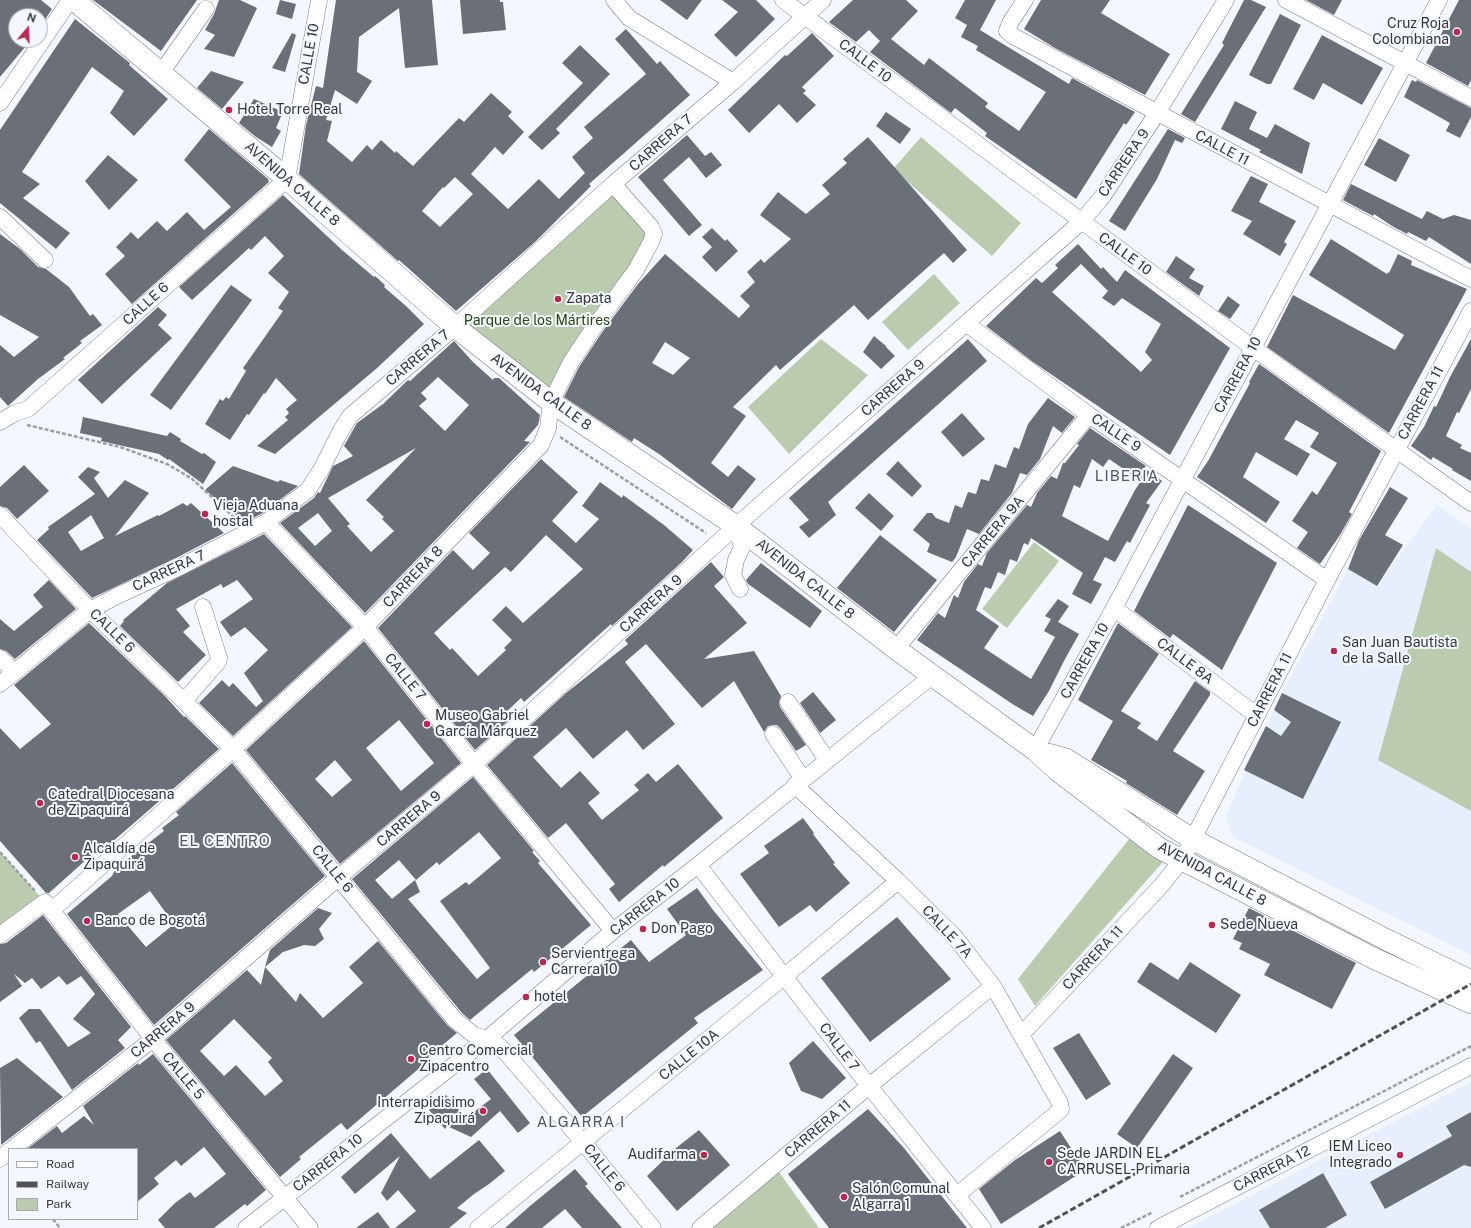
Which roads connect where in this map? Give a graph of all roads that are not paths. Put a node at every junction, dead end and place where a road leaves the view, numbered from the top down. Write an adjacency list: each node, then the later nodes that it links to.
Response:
1 (70, 0): 17 (street)
2 (74, 0): 14 (main road, AVENIDA CALLE 8)
3 (319, 0): 19 (street, CALLE 10)
4 (614, 0): 15 (street)
5 (783, 0): 12 (street, CALLE 10)
6 (823, 0): 12 (street, CARRERA 7)
7 (1026, 0): 18 (street, CALLE 11)
8 (1226, 0): 18 (street, CARRERA 9)
9 (1286, 0): 13 (street)
10 (1439, 0): 13 (street, CARRERA 10)
11 (206, 9): 14 (street)
12 (805, 16): 15 (street, CARRERA 7); 23 (street, CALLE 10)
13 (1405, 63): 16 (street); 21 (street, CARRERA 10)
14 (160, 73): 19 (main road, AVENIDA CALLE 8)
15 (732, 82): 20 (street, CARRERA 7)
16 (1471, 98)
17 (0, 104)
18 (1157, 113): 21 (street, CALLE 11); 23 (street, CARRERA 9)
19 (287, 179): 28 (main road, AVENIDA CALLE 8); 32 (street, CALLE 6)
20 (614, 184): 28 (street, CARRERA 7); 30 (street, CARRERA 8)
21 (1329, 205): 25 (street, CALLE 11); 29 (street, CARRERA 10)
22 (0, 217): 24 (street)
23 (1081, 222): 27 (street, CARRERA 9); 29 (street, CALLE 10)
24 (45, 260)
25 (1471, 279)
26 (1471, 311): 33 (street, CARRERA 11)
27 (967, 324): 31 (street, CALLE 9); 38 (street, CARRERA 9)
28 (455, 327): 30 (main road, AVENIDA CALLE 8); 37 (street, CARRERA 7)
29 (1253, 348): 33 (street, CALLE 10); 34 (street, CARRERA 10)
30 (551, 402): 38 (main road, AVENIDA CALLE 8); 44 (street, CARRERA 8)
31 (1089, 415): 34 (street, CALLE 9); 45 (street, CARRERA 9A)
32 (2, 421)
33 (1395, 450): 35 (street, CALLE 10); 39 (street, CARRERA 11)
34 (1182, 479): 39 (street, CALLE 9); 42 (street, CARRERA 10)
35 (1471, 503)
36 (0, 515): 43 (street, CALLE 6)
37 (266, 522): 43 (street, CARRERA 7); 44 (street, CALLE 7)
38 (730, 532): 40 (street); 45 (main road, AVENIDA CALLE 8); 57 (street, CARRERA 9)
39 (1327, 580): 52 (street, CARRERA 11)
40 (740, 589)
41 (203, 607): 50 (street)
42 (1114, 608): 52 (street, CALLE 8A); 55 (street, CARRERA 10)
43 (90, 610): 47 (street, CARRERA 7); 50 (street, CALLE 6)
44 (365, 627): 54 (street, CARRERA 8); 57 (street, CALLE 7)
45 (896, 649): 48 (main road, AVENIDA CALLE 8)
46 (0, 658): 47 (street)
47 (14, 672): 49 (street, CARRERA 7)
48 (932, 676): 55 (main road, AVENIDA CALLE 8); 56 (street, CARRERA 10)
49 (0, 684)
50 (184, 701): 54 (street, CALLE 6)
51 (788, 702): 56 (street)
52 (1256, 715): 59 (street, CARRERA 11)
53 (773, 734): 58 (street, CALLE 7A)
54 (233, 749): 62 (street, CALLE 6); 64 (street, CARRERA 8)
55 (1034, 750): 59 (main road, AVENIDA CALLE 8); 60 (main road, AVENIDA CALLE 8)
56 (827, 760): 58 (street, CARRERA 10)
57 (474, 764): 62 (street, CARRERA 9); 65 (street, CALLE 7)
58 (799, 782): 61 (street, CARRERA 10); 63 (street, CALLE 7A)
59 (1194, 840): 60 (street, CARRERA 11); 68 (main road, AVENIDA CALLE 8)
60 (1182, 860): 70 (main road, AVENIDA CALLE 8); 71 (street, CARRERA 11)
61 (698, 865): 65 (street, CARRERA 10); 67 (street, CALLE 7)
62 (339, 877): 72 (street, CARRERA 9); 73 (street, CALLE 6)
63 (898, 881): 67 (street, CALLE 10A); 69 (street, CALLE 7A)
64 (48, 906): 66 (street, CARRERA 8); 72 (street, CALLE 5)
65 (613, 932): 73 (street, CARRERA 10)
66 (0, 935)
67 (785, 976): 75 (street, CALLE 7); 76 (street, CALLE 10A)
68 (1471, 981)
69 (993, 986): 71 (street, CALLE 7A); 75 (street, CARRERA 11)
70 (1471, 1003)
71 (1021, 1035): 78 (street, CALLE 7A)
72 (153, 1039): 77 (street, CARRERA 9); 79 (street, CALLE 5)
73 (487, 1040): 76 (street, CALLE 6); 79 (street, CARRERA 10)
74 (1471, 1066): 86 (street, CARRERA 12)
75 (869, 1086): 78 (street, CALLE 7); 84 (street, CARRERA 11)
76 (583, 1142): 82 (street, CALLE 10A); 83 (street, CALLE 6)
77 (11, 1148)
78 (957, 1195): 85 (street, CALLE 7)
79 (284, 1198): 80 (street, CARRERA 10); 81 (street, CALLE 5)
80 (246, 1228)
81 (310, 1228)
82 (478, 1228)
83 (654, 1228)
84 (700, 1228)
85 (983, 1228)
86 (1158, 1228)

